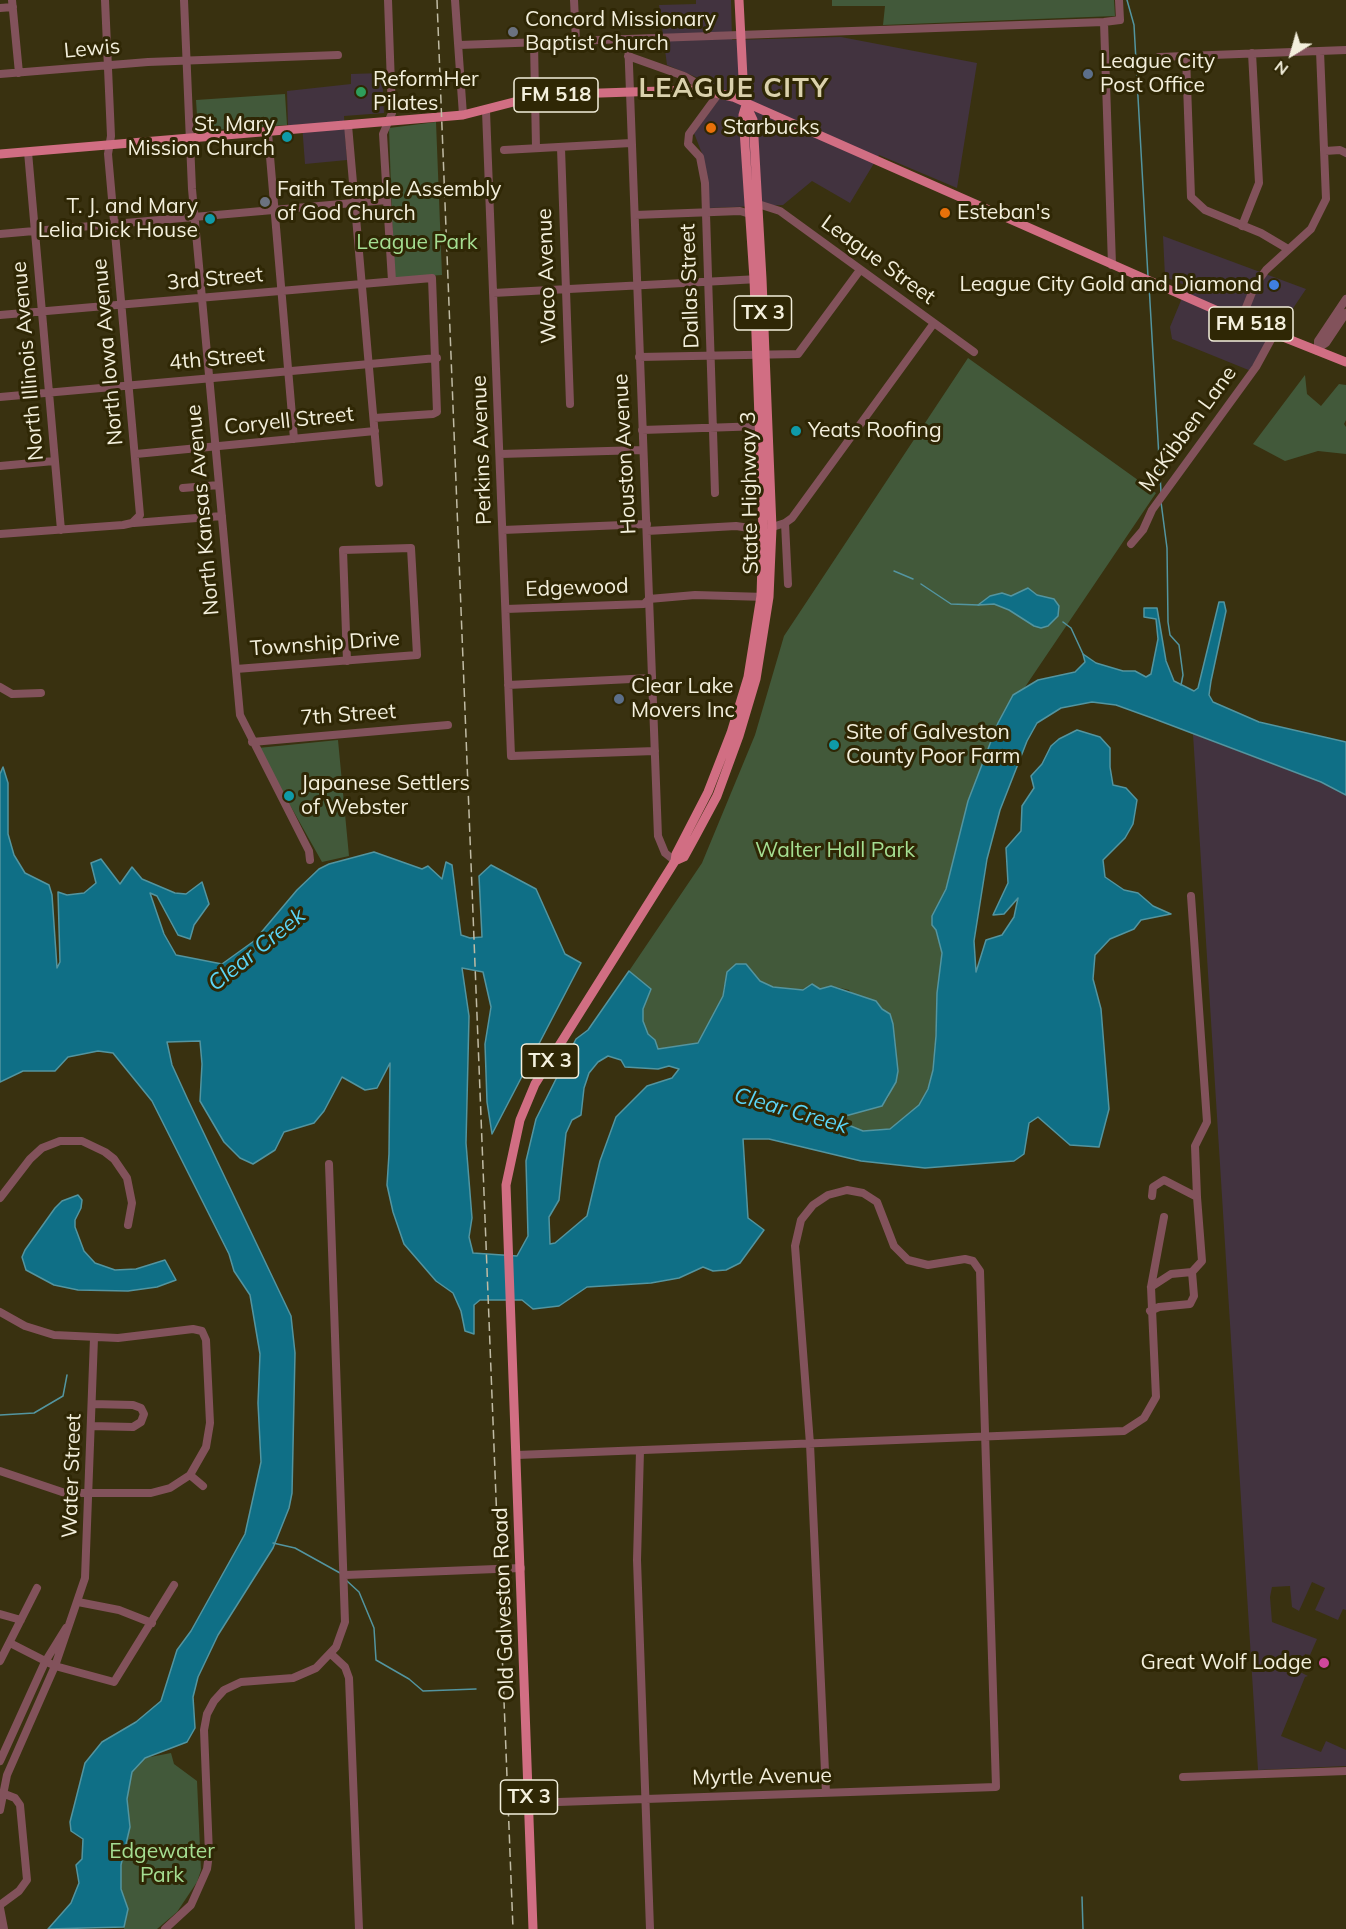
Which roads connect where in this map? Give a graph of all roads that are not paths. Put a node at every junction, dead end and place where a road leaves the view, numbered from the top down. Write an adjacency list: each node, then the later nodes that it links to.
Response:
1 (105, 0): 24 (street, North Iowa Avenue)
2 (184, 0): 23 (street, North Kansas Avenue)
3 (388, 0): 33 (street)
4 (455, 0): 15 (street)
5 (574, 0): 13 (street)
6 (739, 0): 11 (main road, State Highway 3 / TX 3)
7 (1119, 0): 10 (street)
8 (13, 4): 9 (street); 25 (street)
9 (0, 8)
10 (1104, 22): 11 (street); 58 (street)
11 (740, 34): 12 (street); 30 (main road, State Highway 3 / TX 3)
12 (628, 39): 13 (street); 20 (street, Houston Avenue)
13 (576, 41): 14 (street)
14 (534, 42): 15 (street); 29 (street)
15 (459, 45): 32 (street)
16 (1346, 50): 17 (street)
17 (1320, 51): 18 (street); 42 (street)
18 (1252, 53): 21 (street); 54 (street)
19 (338, 55): 23 (street, Lewis)
20 (628, 56): 27 (street, Houston Avenue); 28 (street)
21 (1186, 56): 22 (street); 54 (street)
22 (1159, 57)
23 (187, 61): 24 (street, Lewis); 36 (street, North Kansas Avenue)
24 (108, 65): 25 (street, Lewis); 38 (street, North Iowa Avenue)
25 (19, 73): 26 (street, Lewis)
26 (0, 74)
27 (629, 93): 28 (main road, FM 518); 29 (main road, FM 518); 37 (street, Houston Avenue)
28 (716, 93): 30 (main road, FM 518); 50 (street, Dallas Street)
29 (534, 96): 31 (main road, FM 518); 39 (street)
30 (746, 105): 48 (main road, State Highway 3 / TX 3); 58 (main road, FM 518)
31 (486, 111): 32 (main road, FM 518); 67 (street, Perkins Avenue)
32 (463, 115): 33 (main road, FM 518)
33 (389, 121): 34 (main road, FM 518); 46 (street)
34 (348, 126): 35 (main road, FM 518); 47 (street)
35 (268, 133): 36 (main road, FM 518); 49 (street)
36 (190, 139): 38 (main road, FM 518); 52 (street, North Kansas Avenue)
37 (631, 143): 40 (street); 51 (street, Houston Avenue)
38 (110, 145): 43 (main road, FM 518); 53 (street, North Iowa Avenue)
39 (536, 148): 40 (street); 41 (street)
40 (561, 148): 65 (street, Waco Avenue)
41 (504, 150)
42 (1325, 151): 44 (street); 57 (street)
43 (28, 152): 45 (main road, FM 518); 55 (street, North Illinois Avenue)
44 (1346, 153)
45 (0, 154)
46 (387, 200): 47 (street); 61 (street)
47 (354, 203): 49 (street); 62 (street)
48 (754, 209): 50 (street); 59 (street, League Street); 60 (main road, State Highway 3 / TX 3)
49 (274, 210): 52 (street); 66 (street)
50 (705, 212): 51 (street); 63 (street, Dallas Street)
51 (635, 214): 64 (street, Houston Avenue)
52 (195, 217): 53 (street); 68 (street, North Kansas Avenue)
53 (114, 224): 55 (street); 70 (street, North Iowa Avenue)
54 (1242, 226): 57 (street)
55 (34, 231): 56 (street); 71 (street, North Illinois Avenue)
56 (0, 234)
57 (1288, 249): 74 (street)
58 (1112, 265): 74 (main road, FM 518)
59 (860, 270): 75 (street, League Street); 79 (street)
60 (758, 279): 63 (street); 79 (main road, State Highway 3 / TX 3)
61 (392, 281): 62 (street, 3rd Street); 82 (street, 3rd Street)
62 (361, 283): 66 (street, 3rd Street); 84 (street)
63 (708, 283): 64 (street); 80 (street, Dallas Street)
64 (636, 286): 65 (street); 81 (street, Houston Avenue)
65 (564, 290): 67 (street); 90 (street, Waco Avenue)
66 (281, 291): 68 (street, 3rd Street); 85 (street)
67 (494, 293): 100 (street, Perkins Avenue)
68 (202, 298): 70 (street, 3rd Street); 86 (street, North Kansas Avenue)
69 (1346, 299): 77 (street)
70 (121, 305): 71 (street, 3rd Street); 87 (street, North Iowa Avenue)
71 (41, 312): 73 (street, 3rd Street); 88 (street, North Illinois Avenue)
72 (1346, 313): 77 (street)
73 (0, 315)
74 (1241, 320): 76 (main road, FM 518)
75 (934, 323): 78 (street, League Street); 109 (street)
76 (1274, 334): 77 (main road, FM 518); 115 (street, McKibben Lane)
77 (1319, 349): 83 (main road, FM 518)
78 (974, 352)
79 (761, 353): 80 (street); 92 (main road, State Highway 3 / TX 3)
80 (710, 355): 81 (street); 93 (street, Dallas Street)
81 (639, 357): 94 (street, Houston Avenue)
82 (437, 358): 84 (street, 4th Street); 91 (street, Coryell Street)
83 (1346, 362)
84 (369, 363): 85 (street, 4th Street); 91 (street)
85 (288, 370): 86 (street, 4th Street); 96 (street)
86 (208, 378): 87 (street, 4th Street); 97 (street, North Kansas Avenue)
87 (129, 385): 88 (street, 4th Street); 99 (street, North Iowa Avenue)
88 (48, 393): 89 (street, 4th Street); 101 (street, North Illinois Avenue)
89 (0, 397)
90 (570, 404)
91 (374, 418): 95 (street)
92 (764, 426): 93 (street); 111 (main road, State Highway 3 / TX 3)
93 (713, 427): 94 (street); 106 (street, Dallas Street)
94 (642, 430): 98 (street, Houston Avenue)
95 (375, 431): 96 (street, Coryell Street); 103 (street)
96 (294, 439): 97 (street, Coryell Street)
97 (215, 447): 99 (street, Coryell Street); 104 (street, North Kansas Avenue)
98 (643, 450): 100 (street); 110 (street, Houston Avenue)
99 (136, 454): 108 (street, North Iowa Avenue)
100 (500, 454): 113 (street, Perkins Avenue)
101 (54, 461): 102 (street); 112 (street, North Illinois Avenue)
102 (0, 466)
103 (379, 483)
104 (219, 484): 105 (street); 107 (street, North Kansas Avenue)
105 (183, 488)
106 (715, 493)
107 (222, 516): 108 (street); 121 (street, North Kansas Avenue)
108 (135, 520): 112 (street)
109 (785, 523): 111 (street); 116 (street)
110 (647, 527): 111 (street); 113 (street); 118 (street, Houston Avenue)
111 (768, 529): 117 (main road, State Highway 3 / TX 3)
112 (61, 530): 114 (street)
113 (503, 530): 119 (street, Perkins Avenue)
114 (0, 534)
115 (1131, 544)
116 (788, 584)
117 (765, 597): 118 (street, Edgewood); 130 (main road, State Highway 3 / TX 3)
118 (649, 599): 119 (street, Edgewood); 122 (street, Houston Avenue)
119 (506, 609): 123 (street, Perkins Avenue)
120 (347, 661): 120 (street, Township Drive); 121 (street, Township Drive)
121 (236, 669): 127 (street, North Kansas Avenue)
122 (652, 678): 123 (street); 128 (street, Houston Avenue)
123 (508, 685): 128 (street, Perkins Avenue)
124 (0, 687): 125 (street)
125 (41, 693)
126 (448, 725): 127 (street, 7th Street)
127 (252, 742): 129 (street, North Kansas Avenue)
128 (655, 751): 130 (street, Houston Avenue)
129 (310, 860)
130 (675, 861): 139 (main road, State Highway 3 / TX 3)
131 (1191, 896): 134 (street)
132 (329, 1164): 155 (street)
133 (1152, 1196): 134 (street)
134 (1197, 1197): 138 (street)
135 (0, 1198): 137 (street)
136 (1164, 1217): 140 (street)
137 (128, 1225)
138 (1192, 1272): 140 (street); 141 (street)
139 (510, 1278): 149 (main road, Old Galveston Road / TX 3)
140 (1151, 1287): 141 (street)
141 (1150, 1311): 146 (street)
142 (0, 1312): 143 (street)
143 (94, 1338): 144 (street, Water Street); 151 (street)
144 (92, 1404): 145 (street, Water Street); 145 (street)
145 (92, 1426): 153 (street, Water Street)
146 (984, 1438): 147 (street); 147 (street); 172 (street, Myrtle Avenue)
147 (810, 1444): 148 (street); 172 (street)
148 (640, 1452): 149 (street); 173 (street)
149 (517, 1455): 154 (main road, Old Galveston Road / TX 3)
150 (0, 1471): 153 (street)
151 (190, 1475): 152 (street); 153 (street)
152 (203, 1486)
153 (90, 1495): 158 (street, Water Street)
154 (521, 1568): 155 (street); 174 (main road, Old Galveston Road / TX 3)
155 (345, 1575): 164 (street)
156 (174, 1585): 162 (street)
157 (37, 1588): 161 (street)
158 (78, 1602): 160 (street, Water Street); 162 (street)
159 (0, 1614): 161 (street)
160 (75, 1614): 166 (street, Water Street); 167 (street, Water Street)
161 (21, 1620): 163 (street)
162 (152, 1623): 167 (street)
163 (10, 1643): 165 (street); 166 (street)
164 (331, 1654): 178 (street); 179 (street)
165 (0, 1661)
166 (45, 1662): 167 (street); 168 (street, Water Street)
167 (56, 1666): 171 (street, Water Street)
168 (0, 1761)
169 (1346, 1771): 170 (street)
170 (1183, 1777)
171 (2, 1793): 175 (street, Water Street); 176 (street)
172 (826, 1793): 173 (street, Myrtle Avenue)
173 (645, 1798): 174 (street, Myrtle Avenue); 181 (street)
174 (529, 1803): 180 (main road, Old Galveston Road / TX 3)
175 (0, 1810)
176 (0, 1906): 177 (street)
177 (4, 1929)
178 (165, 1929)
179 (359, 1929)
180 (533, 1929)
181 (650, 1929)

